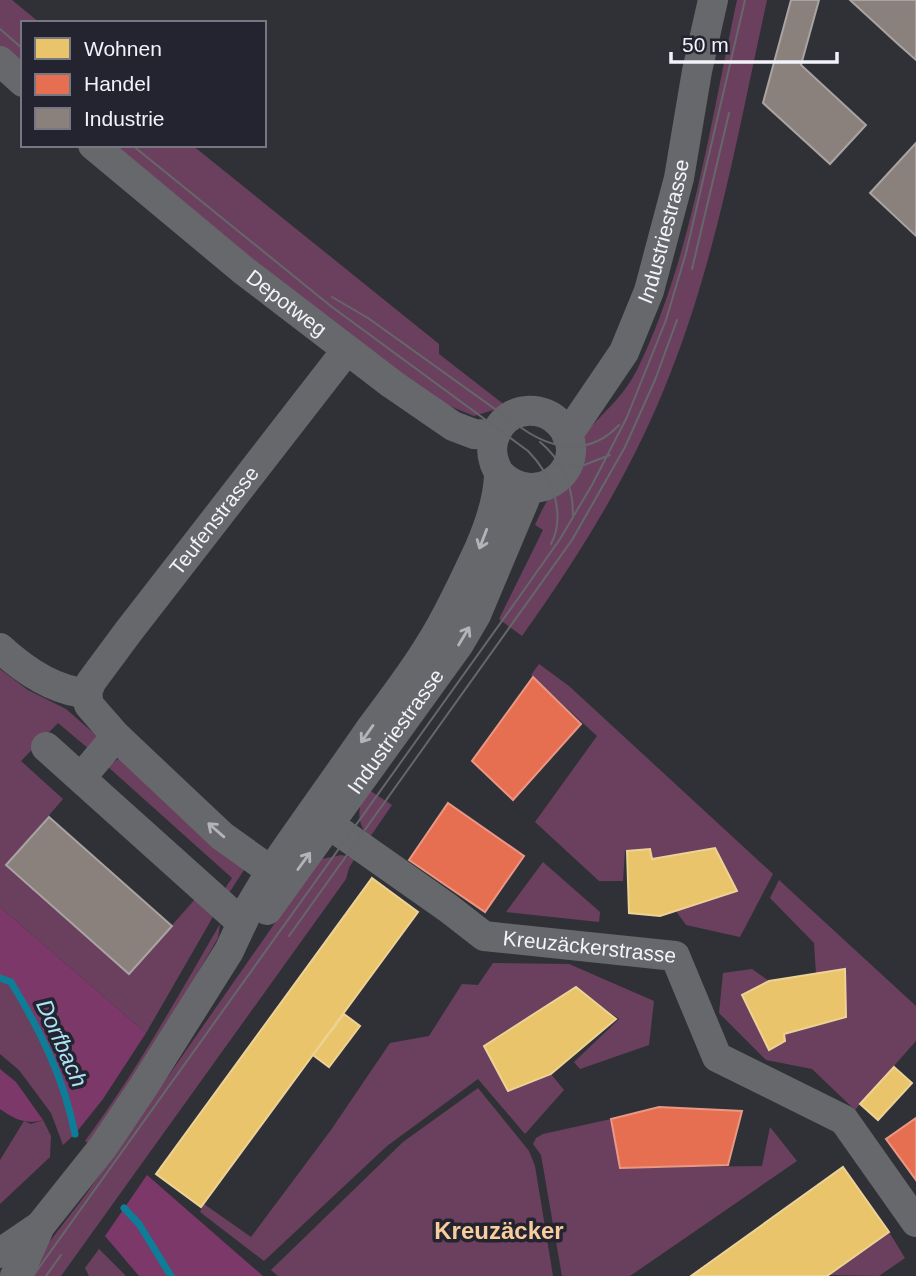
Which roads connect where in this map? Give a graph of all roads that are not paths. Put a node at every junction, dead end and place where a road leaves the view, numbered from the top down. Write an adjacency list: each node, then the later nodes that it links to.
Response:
1 (693, 0): 4 (street, Industriestrasse)
2 (713, 0): 4 (street, Industriestrasse)
3 (0, 61): 5 (street)
4 (697, 71): 8 (street, Industriestrasse)
5 (21, 80)
6 (95, 147): 7 (street, Depotweg)
7 (346, 351): 10 (street, Depotweg); 15 (street, Teufenstrasse)
8 (605, 382): 9 (street); 11 (street, Industriestrasse)
9 (545, 413): 10 (street); 11 (street)
10 (495, 435): 12 (street, Industriestrasse)
11 (567, 436): 13 (street)
12 (499, 473): 13 (street); 20 (street, Industriestrasse, one-way to 20)
13 (528, 489): 19 (street, Industriestrasse, one-way to 13)
14 (0, 648): 15 (street)
15 (87, 695): 16 (street)
16 (116, 736): 18 (street); 20 (street, one-way to 16)
17 (46, 747): 18 (street)
18 (80, 778): 21 (street)
19 (330, 825): 22 (street, Industriestrasse, one-way to 19); 23 (street, Kreuzäckerstrasse)
20 (271, 871): 21 (street, Industriestrasse)
21 (242, 923): 22 (street, Industriestrasse)
22 (229, 951): 24 (street, Industriestrasse)
23 (916, 1222)
24 (40, 1226): 25 (street, Industriestrasse); 26 (street, Industriestrasse)
25 (0, 1253)
26 (15, 1276)

